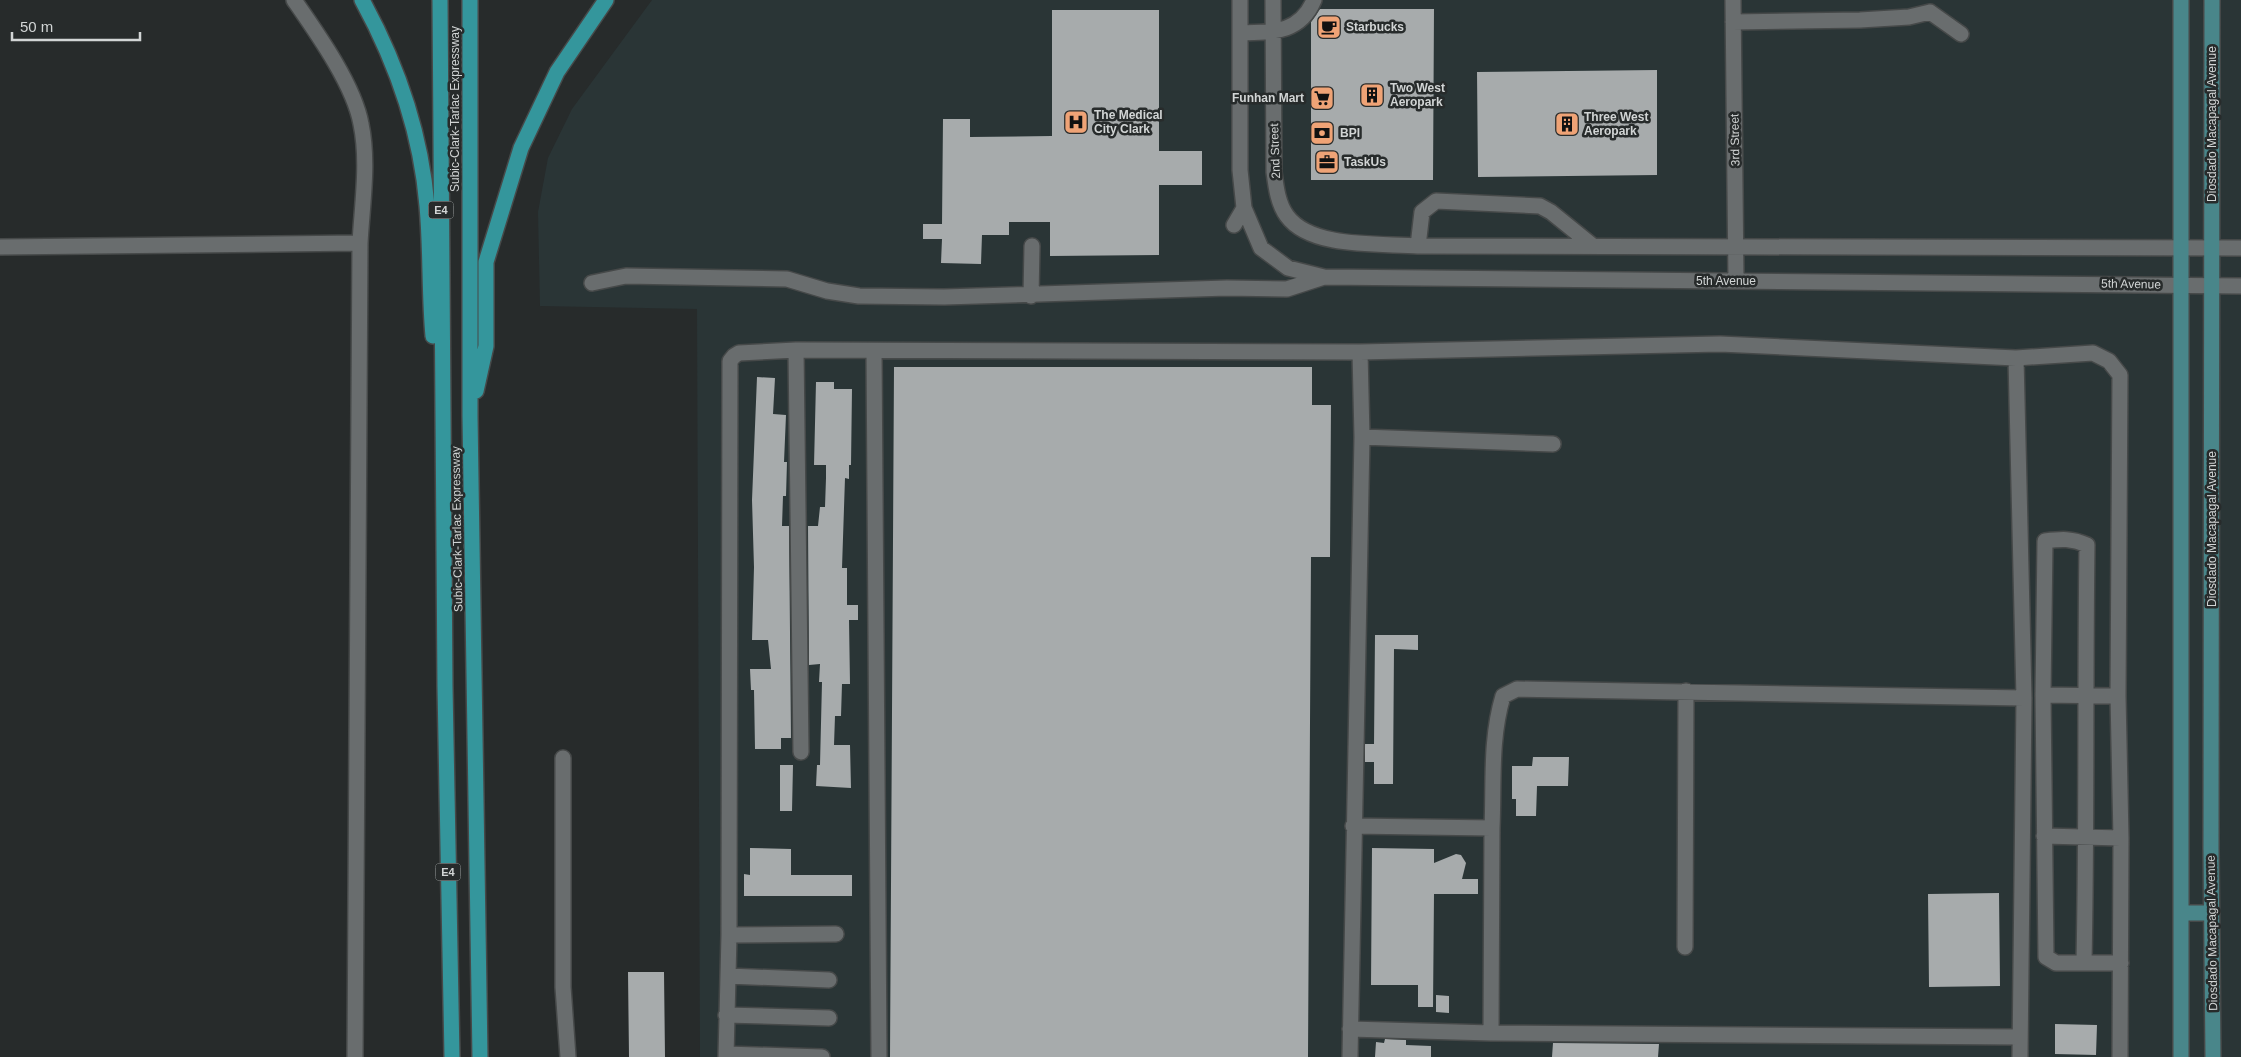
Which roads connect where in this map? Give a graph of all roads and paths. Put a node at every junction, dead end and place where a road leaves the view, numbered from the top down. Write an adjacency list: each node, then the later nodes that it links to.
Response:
1 (294, 0): 19 (street)
2 (362, 0): 40 (highway)
3 (440, 0): 40 (highway, Subic-Clark-Tarlac Expressway / E4)
4 (470, 0): 39 (highway, Subic-Clark-Tarlac Expressway / E4)
5 (606, 0): 39 (highway)
6 (1240, 0): 15 (street)
7 (1273, 0): 14 (street, 2nd Street)
8 (1314, 0): 14 (street)
9 (1733, 0): 13 (street, 3rd Street)
10 (2181, 0): 25 (main road)
11 (2212, 0): 26 (main road, Diosdado Macapagal Avenue)
12 (1932, 6): 13 (street); 16 (street)
13 (1733, 22): 24 (street, 3rd Street)
14 (1273, 32): 15 (street); 21 (street, 2nd Street)
15 (1240, 33): 17 (street)
16 (1961, 34)
17 (1244, 208): 18 (street); 28 (street, 5th Avenue)
18 (1234, 224)
19 (360, 243): 23 (street); 70 (street)
20 (1032, 246): 34 (street)
21 (1418, 246): 22 (street); 22 (street)
22 (1593, 246): 24 (street)
23 (0, 247)
24 (1736, 247): 25 (street); 29 (street, 3rd Street)
25 (2182, 248): 26 (street); 31 (main road)
26 (2212, 248): 27 (street); 32 (main road, Diosdado Macapagal Avenue)
27 (2241, 248)
28 (1324, 278): 29 (street, 5th Avenue); 34 (street)
29 (1736, 280): 31 (street, 5th Avenue)
30 (592, 283): 34 (street)
31 (2182, 284): 32 (street, 5th Avenue); 55 (main road)
32 (2213, 286): 33 (street, 5th Avenue); 56 (main road, Diosdado Macapagal Avenue)
33 (2241, 286)
34 (1031, 296)
35 (796, 350): 36 (street); 48 (street); 58 (street)
36 (874, 351): 37 (street); 75 (street)
37 (1360, 352): 38 (street); 41 (street)
38 (2016, 358): 46 (street); 47 (street)
39 (470, 416): 72 (highway, Subic-Clark-Tarlac Expressway / E4)
40 (442, 421): 71 (highway, Subic-Clark-Tarlac Expressway / E4)
41 (1362, 437): 42 (street); 50 (street)
42 (1553, 444)
43 (1686, 691): 47 (street); 51 (street); 59 (street)
44 (2043, 695): 45 (street); 45 (street); 52 (street)
45 (2085, 695): 46 (street); 53 (street)
46 (2118, 696): 54 (street)
47 (2024, 698): 68 (street)
48 (801, 752)
49 (563, 758): 73 (street)
50 (1354, 826): 51 (street); 66 (street)
51 (1492, 828): 67 (street)
52 (2044, 836): 53 (street); 60 (street)
53 (2087, 837): 54 (street); 60 (street)
54 (2121, 838): 61 (street)
55 (2181, 913): 56 (main road); 79 (main road)
56 (2212, 913): 80 (main road, Diosdado Macapagal Avenue)
57 (836, 934): 58 (street)
58 (729, 935): 62 (street)
59 (1685, 947)
60 (2084, 962): 61 (street)
61 (2120, 963): 78 (street)
62 (728, 976): 63 (street); 64 (street)
63 (829, 980)
64 (726, 1015): 65 (street); 69 (street)
65 (829, 1018)
66 (1350, 1029): 67 (street); 76 (street)
67 (1491, 1033): 68 (street)
68 (2020, 1037): 77 (street)
69 (726, 1055): 74 (street)
70 (356, 1057)
71 (452, 1057)
72 (480, 1057)
73 (568, 1057)
74 (822, 1057)
75 (879, 1057)
76 (1350, 1057)
77 (2020, 1057)
78 (2120, 1057)
79 (2181, 1057)
80 (2213, 1057)

